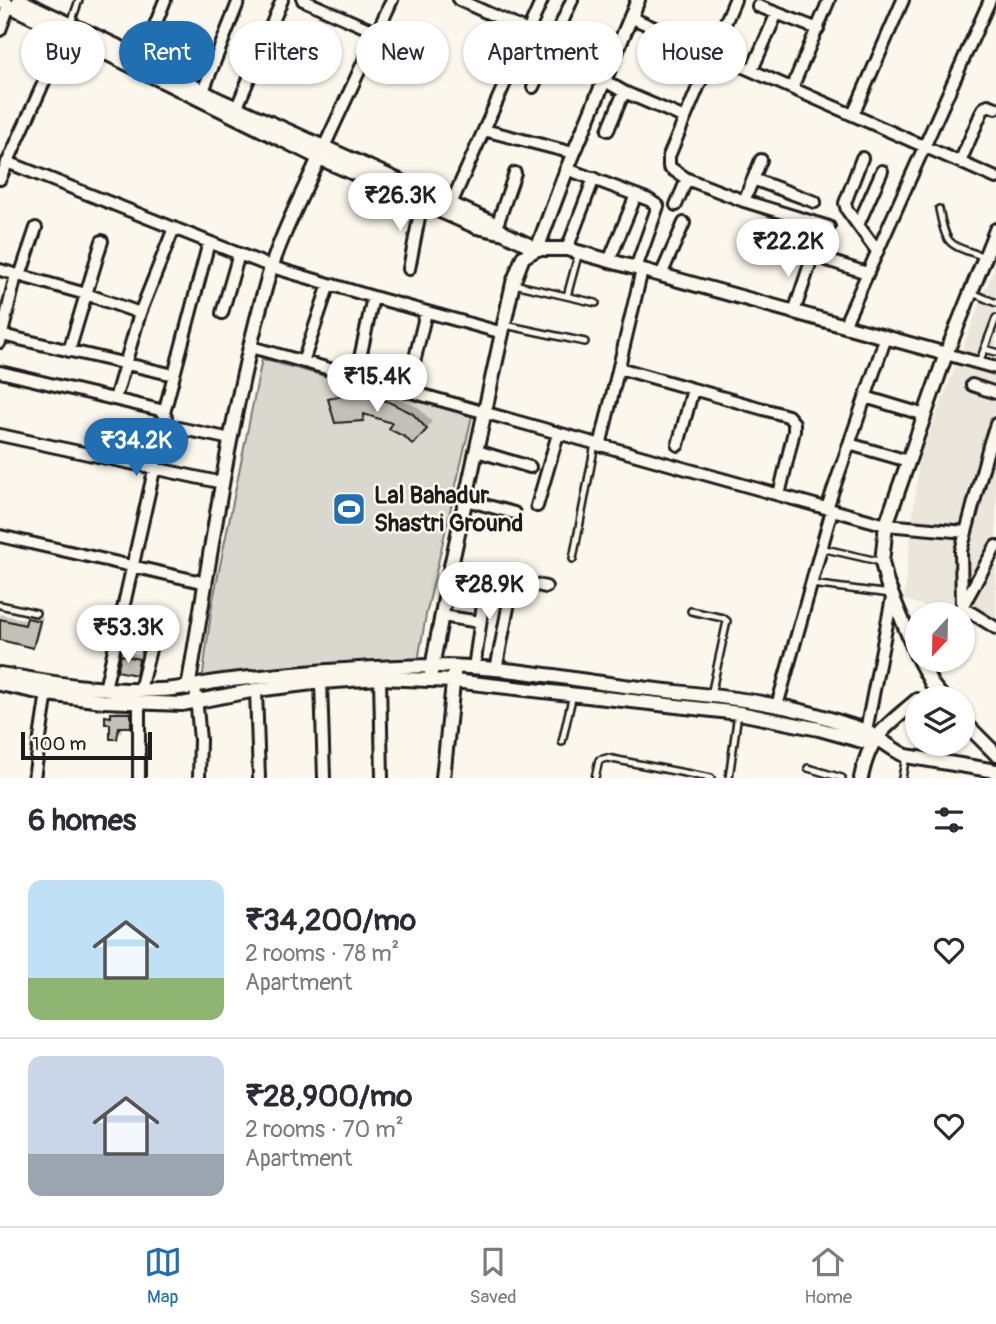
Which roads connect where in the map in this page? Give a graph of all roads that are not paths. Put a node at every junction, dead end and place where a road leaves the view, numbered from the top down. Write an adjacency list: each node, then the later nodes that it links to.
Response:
1 (79, 0): 20 (lane)
2 (165, 0): 21 (street)
3 (239, 0): 45 (street)
4 (282, 0): 47 (street)
5 (303, 0): 28 (street)
6 (392, 0): 22 (street)
7 (459, 0): 23 (street)
8 (542, 0): 24 (street)
9 (572, 0): 25 (street)
10 (638, 0): 18 (street)
11 (736, 0): 27 (street)
12 (829, 0): 29 (street)
13 (903, 0): 49 (street)
14 (990, 0): 53 (street)
15 (15, 2): 19 (street); 30 (street)
16 (758, 5): 17 (street)
17 (777, 13): 29 (street); 34 (street)
18 (632, 18): 26 (street); 31 (street)
19 (54, 21)
20 (72, 21)
21 (157, 21)
22 (383, 21)
23 (507, 21)
24 (532, 21)
25 (563, 21)
26 (639, 21)
27 (726, 21)
28 (356, 23)
29 (818, 29): 44 (street)
30 (0, 30)
31 (623, 38)
32 (105, 46): 54 (street)
33 (747, 68): 34 (street)
34 (752, 70): 44 (street)
35 (356, 79): 54 (street)
36 (44, 84): 58 (street)
37 (190, 84): 45 (street)
38 (504, 84): 51 (street)
39 (534, 84): 43 (street)
40 (605, 84): 55 (street)
41 (611, 84): 46 (street)
42 (699, 84): 50 (street)
43 (533, 87)
44 (792, 88): 49 (street)
45 (203, 91): 47 (street)
46 (624, 92): 50 (street); 52 (street)
47 (237, 107): 54 (street)
48 (996, 108): 59 (street)
49 (853, 116): 53 (street)
50 (685, 118): 66 (street)
51 (484, 130): 55 (street); 72 (street)
52 (608, 130)
53 (924, 147): 59 (street); 87 (street)
54 (321, 153): 70 (street); 72 (street); 92 (street)
55 (573, 153): 60 (street)
56 (862, 158): 77 (street)
57 (761, 160): 67 (street)
58 (8, 162): 63 (street); 80 (street)
59 (960, 162): 65 (street)
60 (567, 169): 64 (street); 85 (street)
61 (881, 171): 77 (street)
62 (515, 173): 81 (street)
63 (1, 176)
64 (594, 178): 68 (street); 86 (street)
65 (996, 178)
66 (687, 179): 69 (street); 73 (street)
67 (753, 179): 69 (street); 71 (street)
68 (636, 195): 91 (street); 94 (street)
69 (744, 201): 75 (street)
70 (422, 202): 81 (street); 93 (street)
71 (816, 202)
72 (451, 204): 81 (street)
73 (676, 205)
74 (939, 209): 90 (lane)
75 (789, 215): 78 (street); 89 (street)
76 (684, 223): 97 (street)
77 (858, 225): 87 (street)
78 (829, 227)
79 (36, 228): 98 (street)
80 (174, 228): 84 (street); 109 (street)
81 (498, 230): 85 (street)
82 (996, 230): 90 (street)
83 (102, 241): 102 (street)
84 (209, 242): 88 (street); 128 (street)
85 (537, 249): 86 (street); 100 (street)
86 (573, 251): 91 (street); 103 (lane)
87 (877, 251): 96 (street)
88 (239, 254): 92 (street); 110 (street)
89 (813, 255): 96 (street); 108 (street)
90 (985, 257): 101 (street)
91 (609, 261): 94 (street)
92 (272, 267): 99 (street); 117 (street)
93 (409, 269)
94 (639, 269): 97 (street); 125 (street)
95 (0, 270): 98 (street)
96 (867, 273): 112 (street)
97 (661, 275): 108 (street)
98 (18, 276): 102 (street); 115 (street)
99 (329, 284): 104 (street); 122 (street)
100 (513, 284): 103 (lane); 113 (street)
101 (969, 292): 106 (lane); 121 (street)
102 (86, 294): 109 (street); 119 (street)
103 (567, 296): 105 (lane)
104 (373, 298): 107 (street); 129 (street)
105 (596, 303)
106 (996, 303)
107 (426, 312): 113 (street); 132 (street)
108 (794, 312): 112 (street)
109 (140, 313): 124 (street)
110 (222, 313)
111 (996, 318): 118 (lane)
112 (844, 326): 114 (street)
113 (504, 329): 116 (lane); 137 (street)
114 (886, 337): 121 (street); 134 (street)
115 (1, 339): 119 (street)
116 (585, 342)
117 (251, 348): 122 (street); 143 (street)
118 (984, 349): 120 (lane); 123 (lane)
119 (69, 351): 124 (street)
120 (996, 352)
121 (946, 354): 123 (street); 138 (street)
122 (303, 362): 129 (street)
123 (979, 363): 126 (street)
124 (126, 364): 128 (street); 135 (street)
125 (619, 368): 131 (street); 146 (street)
126 (996, 368)
127 (0, 372): 135 (street)
128 (174, 375): 136 (street)
129 (356, 377): 132 (street)
130 (972, 385): 133 (street)
131 (693, 389): 147 (street); 153 (street)
132 (407, 392): 137 (street)
133 (996, 393)
134 (865, 397): 138 (street); 144 (street)
135 (115, 399): 136 (street)
136 (164, 413): 140 (street)
137 (485, 414): 141 (street); 148 (street)
138 (925, 415): 149 (street)
139 (996, 424): 145 (street)
140 (164, 425): 143 (street); 151 (street)
141 (558, 434): 146 (street); 155 (street)
142 (0, 435): 151 (street)
143 (231, 439): 152 (street)
144 (849, 444): 149 (street); 156 (street)
145 (993, 444): 159 (street)
146 (597, 445): 153 (street); 163 (lane)
147 (678, 445)
148 (477, 451): 150 (street); 154 (street)
149 (908, 461): 158 (street)
150 (530, 467)
151 (154, 468): 152 (street); 165 (street)
152 (223, 483): 168 (street)
153 (779, 495): 156 (street)
154 (466, 500): 157 (street); 166 (street)
155 (537, 506)
156 (829, 509): 158 (street); 162 (street)
157 (514, 513)
158 (886, 525): 159 (street); 164 (street)
159 (966, 532): 173 (street)
160 (0, 536): 165 (street)
161 (996, 547): 174 (street)
162 (821, 548): 164 (lane); 169 (street)
163 (573, 559)
164 (882, 562): 172 (street)
165 (132, 566): 168 (street); 198 (street)
166 (451, 566): 167 (street); 178 (street)
167 (513, 581): 170 (street); 187 (street)
168 (206, 583): 196 (street)
169 (811, 584): 172 (lane); 204 (street)
170 (546, 587)
171 (485, 590): 180 (street)
172 (891, 596): 182 (street); 208 (street)
173 (959, 602)
174 (964, 602)
175 (0, 605): 177 (lane)
176 (691, 611): 201 (lane)
177 (36, 613)
178 (442, 616): 180 (street); 184 (street)
179 (975, 618): 183 (street)
180 (480, 622): 186 (street)
181 (156, 625): 202 (street)
182 (905, 628)
183 (996, 628)
184 (432, 666): 185 (street); 191 (street); 196 (street)
185 (455, 667): 186 (street); 192 (street)
186 (474, 668): 187 (street)
187 (496, 670): 201 (street)
188 (926, 672): 195 (street)
189 (0, 674): 197 (street)
190 (380, 678): 191 (street); 193 (street); 222 (street)
191 (430, 680): 192 (street)
192 (453, 681): 200 (street); 223 (street)
193 (321, 682): 199 (street); 221 (street)
194 (0, 684): 197 (street)
195 (933, 686)
196 (191, 687): 202 (street); 203 (street)
197 (47, 688): 198 (street); 202 (street); 217 (street)
198 (104, 689): 202 (street)
199 (256, 690): 203 (street); 220 (street)
200 (573, 694): 205 (street); 209 (lane)
201 (711, 695): 205 (street)
202 (140, 697): 203 (street); 218 (street)
203 (196, 702): 219 (street)
204 (777, 706): 205 (street); 208 (street)
205 (739, 707): 208 (street); 226 (lane)
206 (905, 710): 208 (street)
207 (975, 733): 210 (street)
208 (872, 738): 211 (street); 228 (street)
209 (562, 743)
210 (996, 754)
211 (905, 755)
212 (906, 756): 229 (lane)
213 (912, 756): 215 (street)
214 (808, 768): 227 (lane)
215 (996, 771)
216 (700, 777): 224 (lane); 225 (lane)
217 (34, 778)
218 (139, 778)
219 (199, 778)
220 (259, 778)
221 (324, 778)
222 (382, 778)
223 (443, 778)
224 (595, 778)
225 (710, 778)
226 (729, 778)
227 (842, 778)
228 (861, 778)
229 (902, 778)

